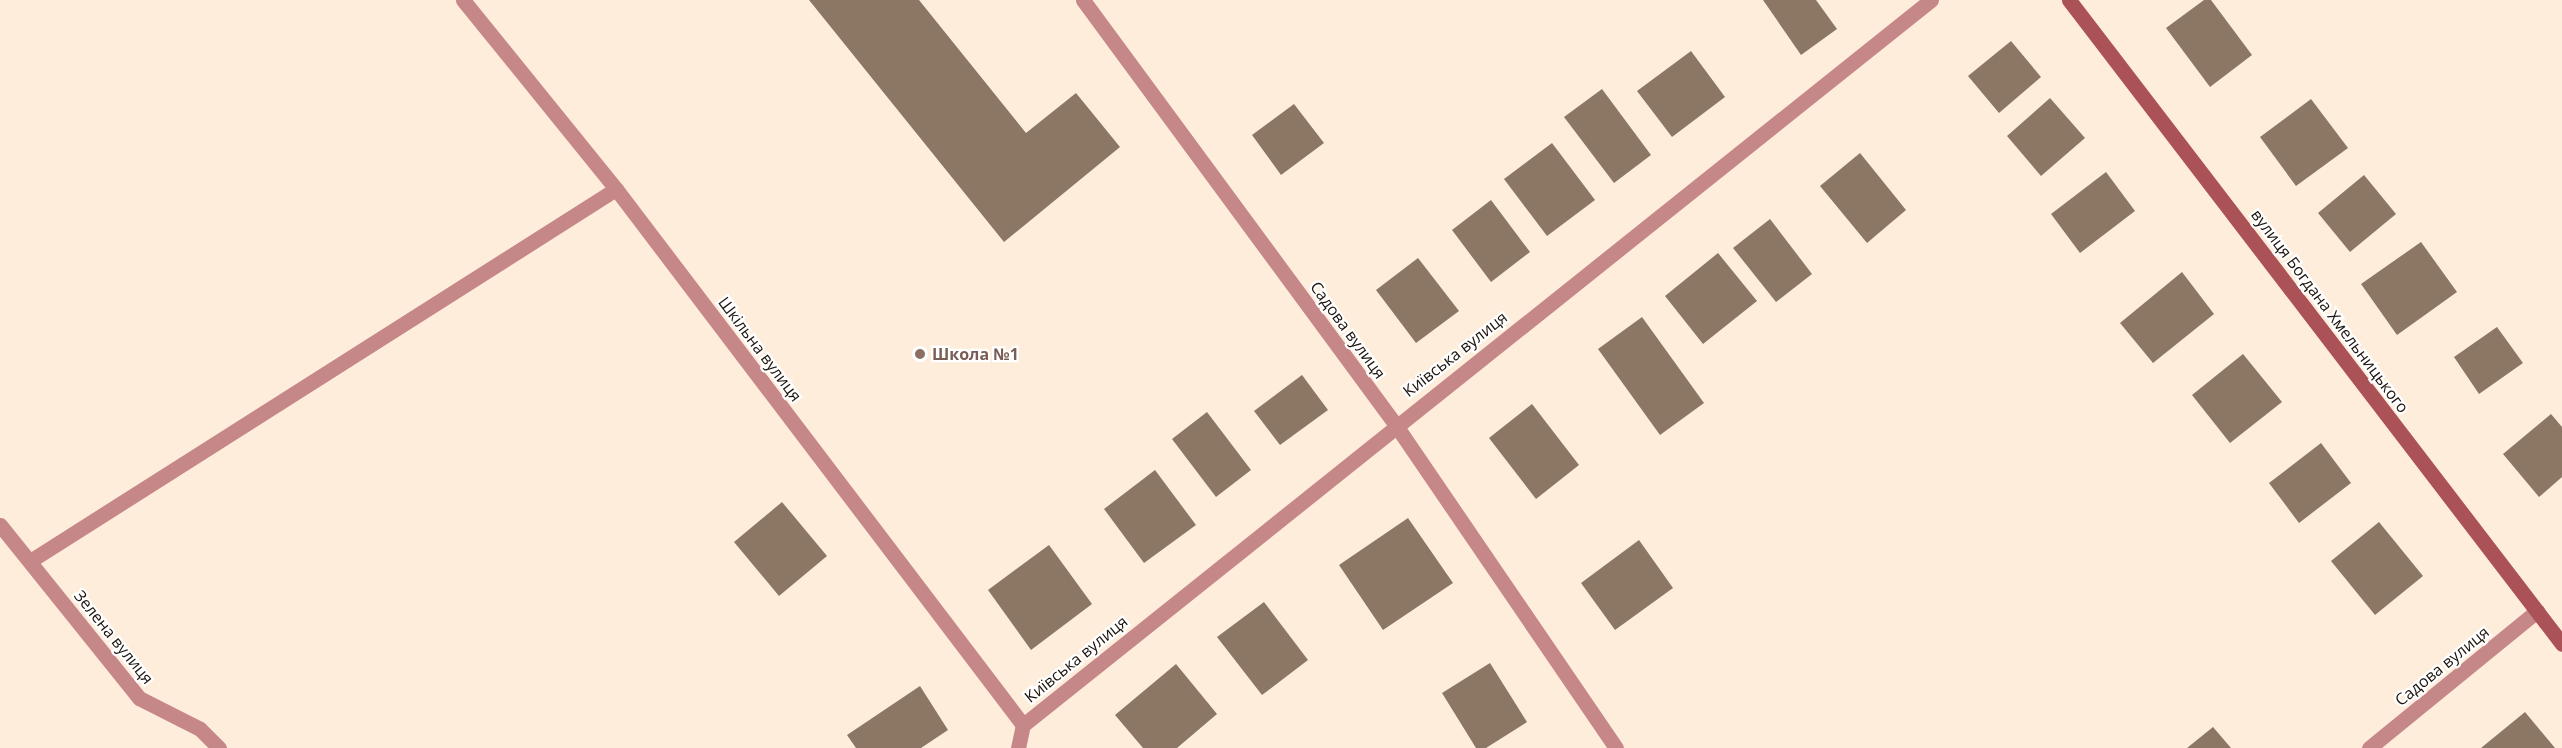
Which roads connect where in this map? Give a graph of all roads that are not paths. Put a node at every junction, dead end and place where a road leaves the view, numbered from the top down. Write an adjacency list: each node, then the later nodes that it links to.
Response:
1 (463, 0): 5 (street, Шкільна вулиця)
2 (1083, 0): 6 (street, Садова вулиця)
3 (1931, 0): 6 (street, Київська вулиця)
4 (2069, 0): 9 (main road, вулиця Богдана Хмельницького)
5 (616, 189): 8 (street); 11 (street, Шкільна вулиця)
6 (1395, 424): 11 (street, Київська вулиця); 14 (street, Садова вулиця)
7 (0, 525): 8 (street, Зелена вулиця)
8 (30, 561): 12 (street, Зелена вулиця)
9 (2538, 611): 10 (main road, вулиця Богдана Хмельницького); 15 (street, Садова вулиця)
10 (2562, 644)
11 (1023, 725): 13 (street, Київська вулиця)
12 (219, 748)
13 (1018, 748)
14 (1616, 748)
15 (2369, 748)

